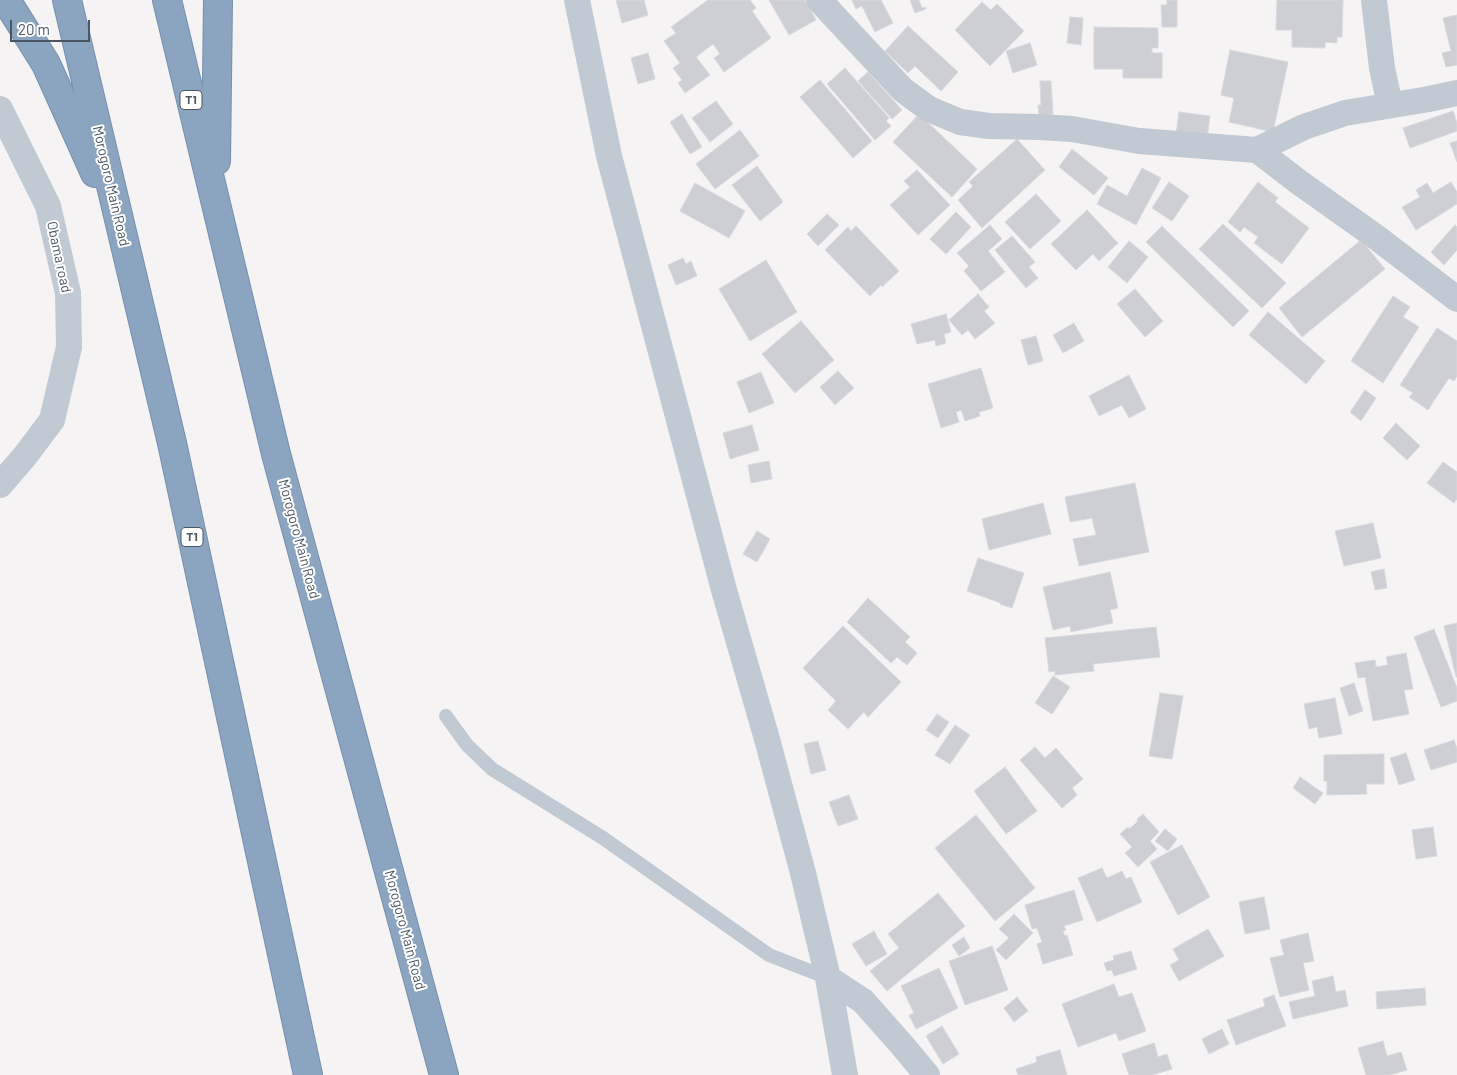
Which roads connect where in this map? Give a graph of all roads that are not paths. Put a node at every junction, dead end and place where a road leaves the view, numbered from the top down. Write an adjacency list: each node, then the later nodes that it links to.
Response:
1 (6, 0): 13 (highway)
2 (67, 0): 13 (highway, Morogoro Main Road / T1)
3 (167, 0): 12 (highway, Morogoro Main Road / T1)
4 (218, 0): 12 (highway)
5 (577, 0): 17 (street)
6 (819, 0): 11 (street)
7 (1374, 0): 9 (street)
8 (1457, 93): 9 (street)
9 (1390, 105): 11 (street)
10 (0, 109): 15 (street, Obama road)
11 (1257, 150): 14 (street)
12 (215, 201): 19 (highway, Morogoro Main Road / T1)
13 (122, 233): 18 (highway, Morogoro Main Road / T1)
14 (1457, 299)
15 (0, 485)
16 (446, 716): 17 (lane)
17 (828, 978): 20 (street); 21 (street)
18 (308, 1075)
19 (444, 1075)
20 (845, 1075)
21 (927, 1075)

